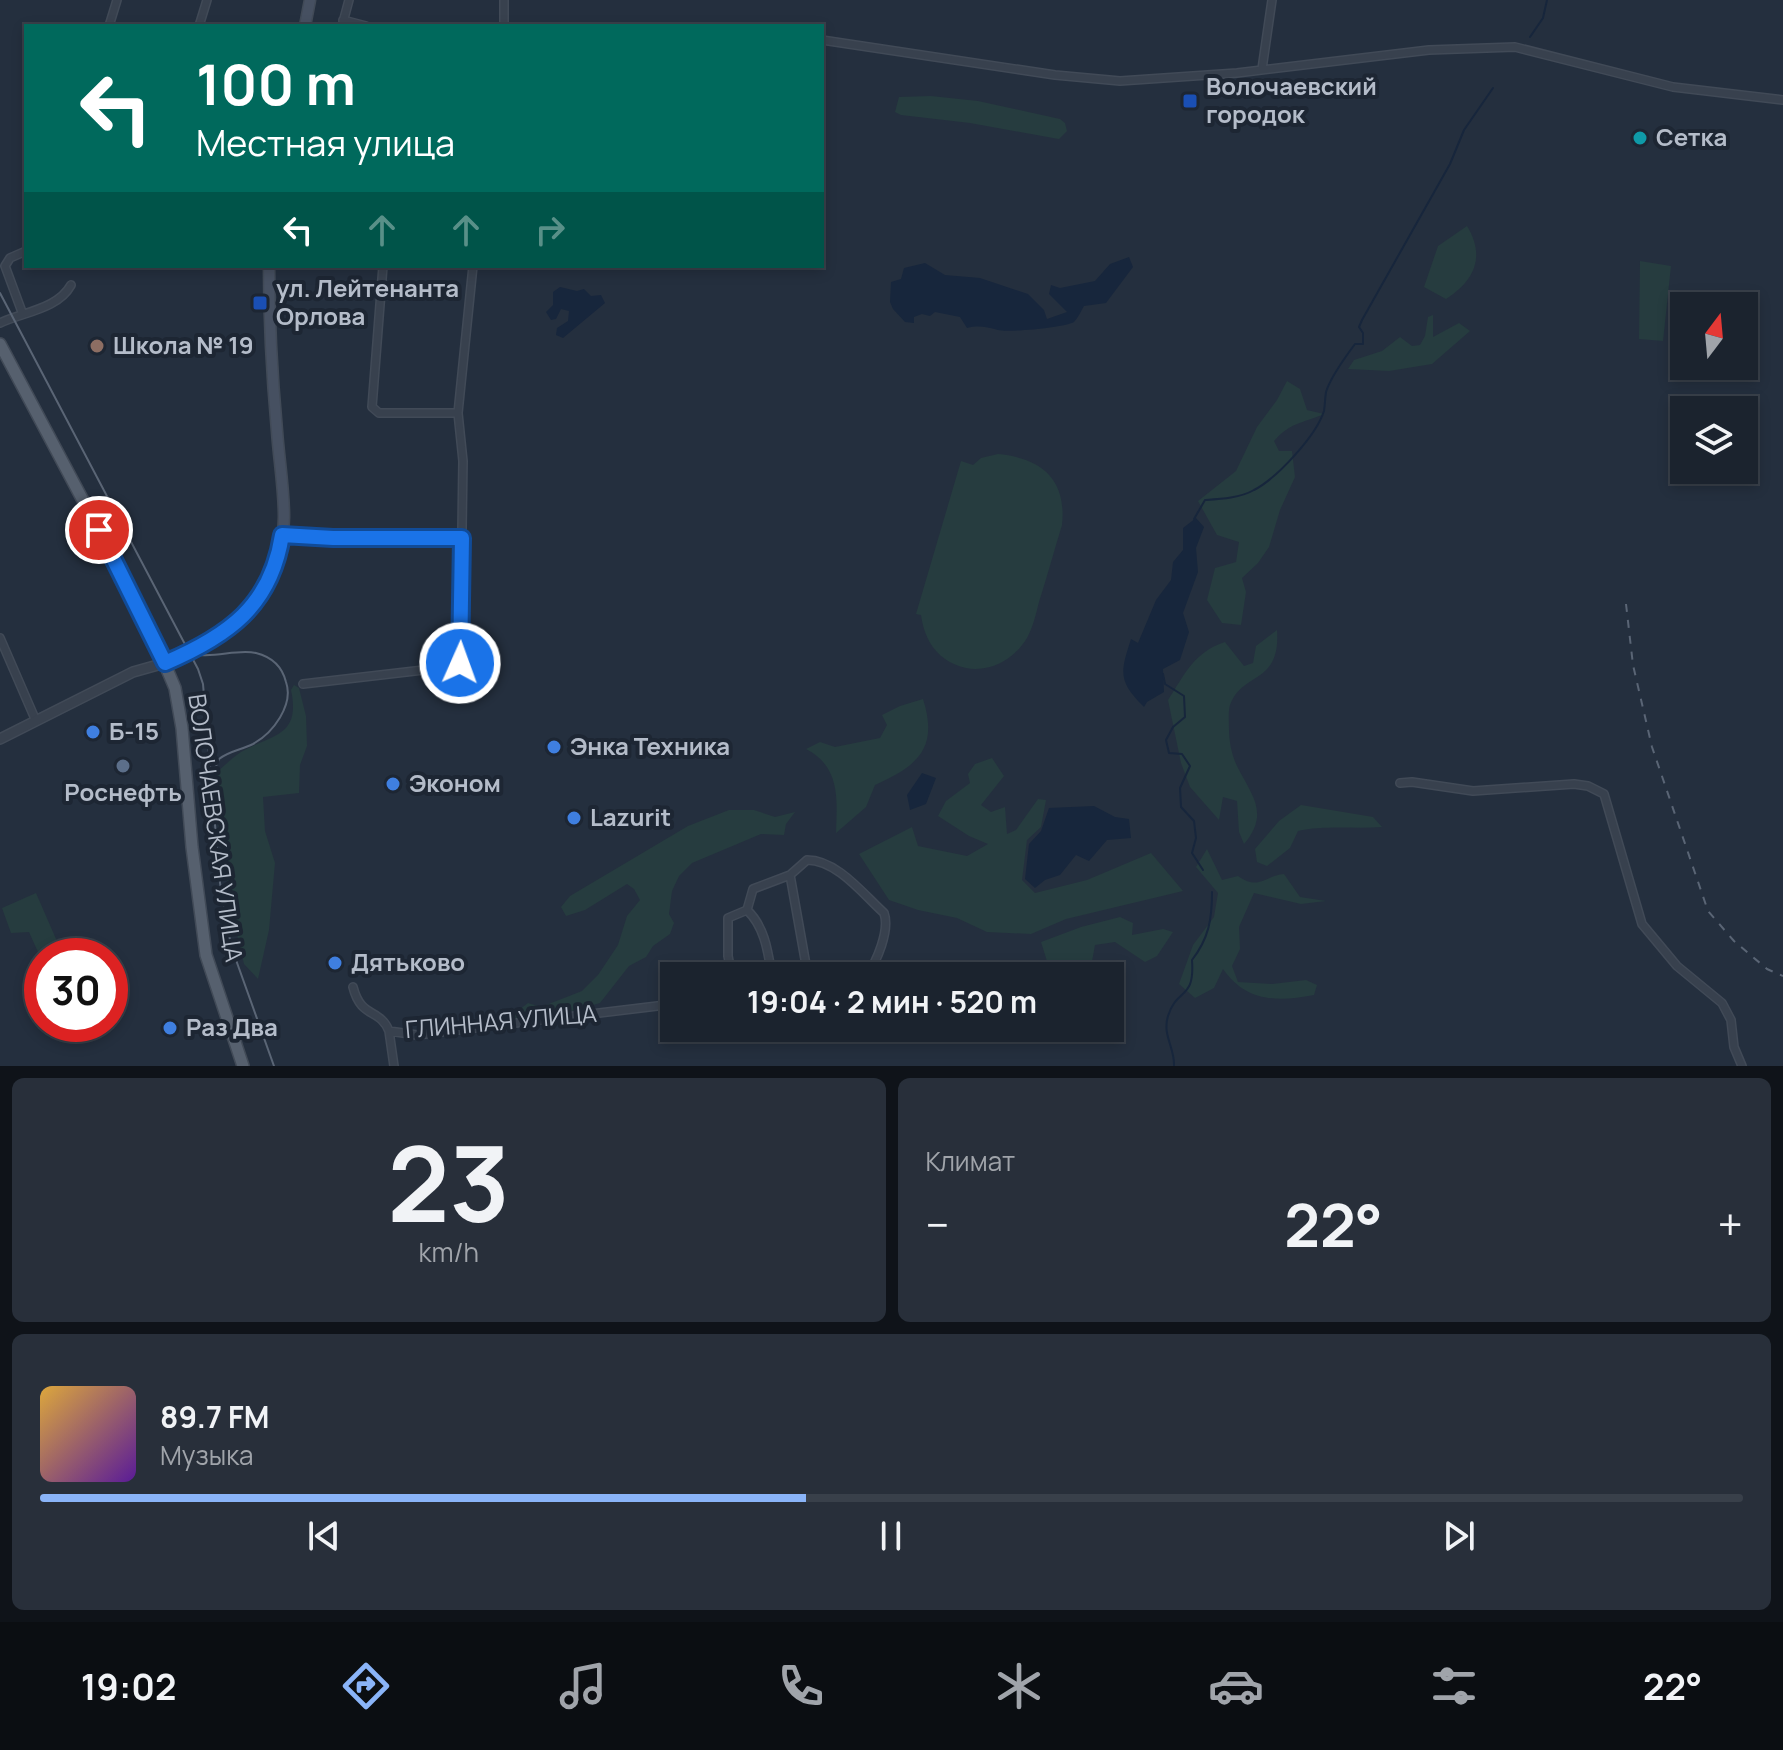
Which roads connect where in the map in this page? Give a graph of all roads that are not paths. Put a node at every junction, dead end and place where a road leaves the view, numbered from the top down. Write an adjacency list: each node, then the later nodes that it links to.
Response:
1 (117, 0): 8 (street)
2 (207, 0): 9 (street)
3 (310, 0): 10 (main road)
4 (349, 0): 7 (street)
5 (504, 0): 11 (street)
6 (1272, 0): 13 (street)
7 (342, 23)
8 (110, 24)
9 (200, 24)
10 (305, 24)
11 (504, 24)
12 (824, 40): 13 (street)
13 (1262, 69): 14 (street)
14 (1783, 100)
15 (24, 252): 20 (street)
16 (269, 268): 24 (main road)
17 (383, 268): 23 (street)
18 (473, 268): 23 (street)
19 (71, 285): 20 (street)
20 (22, 312): 21 (street)
21 (0, 323)
22 (0, 344): 27 (main road, ВОЛОЧАЕВСКАЯ УЛИЦА)
23 (458, 413): 25 (street)
24 (282, 535): 25 (street); 27 (main road)
25 (462, 538): 28 (street)
26 (0, 638): 29 (street)
27 (165, 663): 29 (street); 41 (main road, ВОЛОЧАЕВСКАЯ УЛИЦА)
28 (303, 684)
29 (36, 721): 30 (street)
30 (0, 739)
31 (1400, 783): 43 (street)
32 (790, 875): 33 (street); 36 (street); 37 (street)
33 (743, 912): 34 (street); 35 (street)
34 (731, 962)
35 (769, 962)
36 (806, 962)
37 (873, 962)
38 (353, 987): 40 (street, ГЛИННАЯ УЛИЦА)
39 (660, 1006): 40 (street, ГЛИННАЯ УЛИЦА)
40 (389, 1031): 42 (street)
41 (243, 1066)
42 (394, 1066)
43 (1742, 1066)

